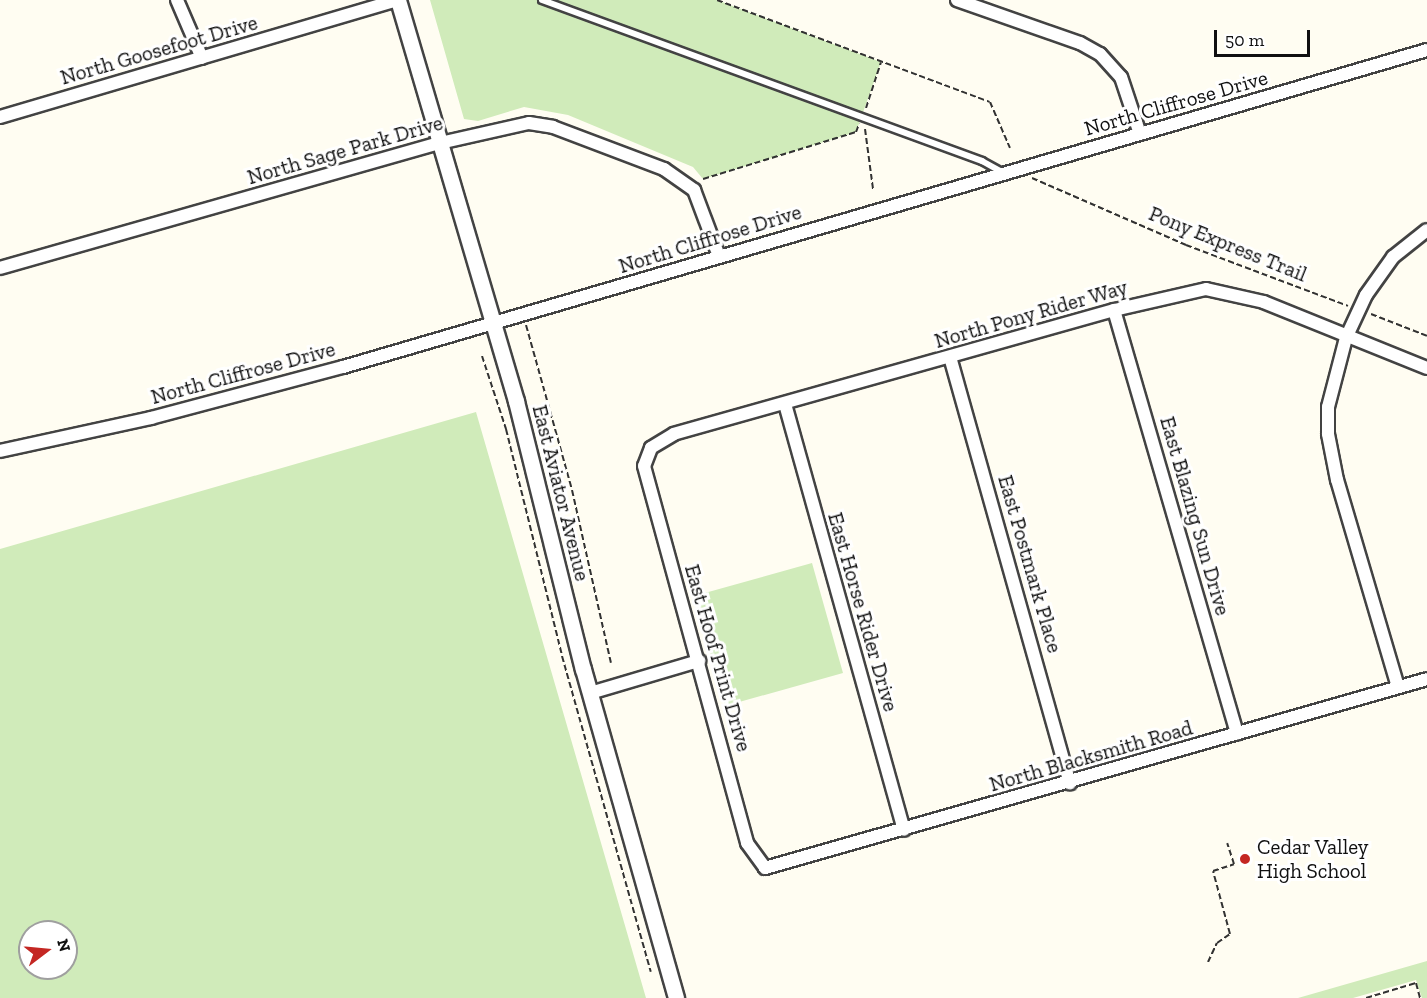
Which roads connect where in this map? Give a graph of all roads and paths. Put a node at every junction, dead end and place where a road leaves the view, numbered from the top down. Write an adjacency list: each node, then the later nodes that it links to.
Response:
1 (177, 0): 7 (street)
2 (398, 0): 7 (street, North Goosefoot Drive); 12 (street, East Aviator Avenue)
3 (542, 0): 10 (lane)
4 (717, 0): 8 (path)
5 (957, 0): 11 (street)
6 (1427, 50): 11 (street, North Cliffrose Drive)
7 (202, 58): 9 (street, North Goosefoot Drive)
8 (881, 62): 10 (path); 13 (path)
9 (0, 117)
10 (862, 118): 15 (lane); 16 (path); 17 (path)
11 (1140, 134): 14 (street, North Cliffrose Drive)
12 (440, 143): 19 (street, North Sage Park Drive); 20 (street, North Sage Park Drive); 23 (street, East Aviator Avenue)
13 (1010, 148)
14 (1028, 167): 15 (street, North Cliffrose Drive); 22 (path, Pony Express Trail)
15 (1005, 174): 19 (street, North Cliffrose Drive)
16 (703, 179)
17 (873, 189)
18 (1427, 230): 22 (street)
19 (719, 256): 23 (street, North Cliffrose Drive)
20 (0, 268)
21 (1114, 310): 26 (street, North Pony Rider Way); 27 (street, North Pony Rider Way); 37 (street, East Blazing Sun Drive)
22 (1359, 310): 25 (path, Pony Express Trail); 26 (street)
23 (494, 324): 30 (street, North Cliffrose Drive); 36 (street, East Aviator Avenue)
24 (526, 325): 33 (path)
25 (1427, 336)
26 (1346, 338): 28 (street, North Pony Rider Way); 35 (street)
27 (950, 357): 29 (street, North Pony Rider Way); 38 (street, East Postmark Place)
28 (1427, 368)
29 (785, 404): 31 (street, North Pony Rider Way); 39 (street, East Horse Rider Drive)
30 (0, 451)
31 (645, 454): 32 (street, East Hoof Print Drive)
32 (699, 661): 36 (street); 41 (street, East Hoof Print Drive)
33 (611, 663)
34 (1427, 679): 35 (street, North Blacksmith Road)
35 (1398, 687): 37 (street, North Blacksmith Road)
36 (590, 693): 43 (street, East Aviator Avenue)
37 (1237, 734): 38 (street, North Blacksmith Road)
38 (1070, 783): 39 (street, North Blacksmith Road)
39 (904, 830): 41 (street, North Blacksmith Road)
40 (1227, 843): 42 (path)
41 (765, 868)
42 (1208, 962)
43 (676, 998)
44 (1366, 998): 45 (path)
45 (1420, 998)

